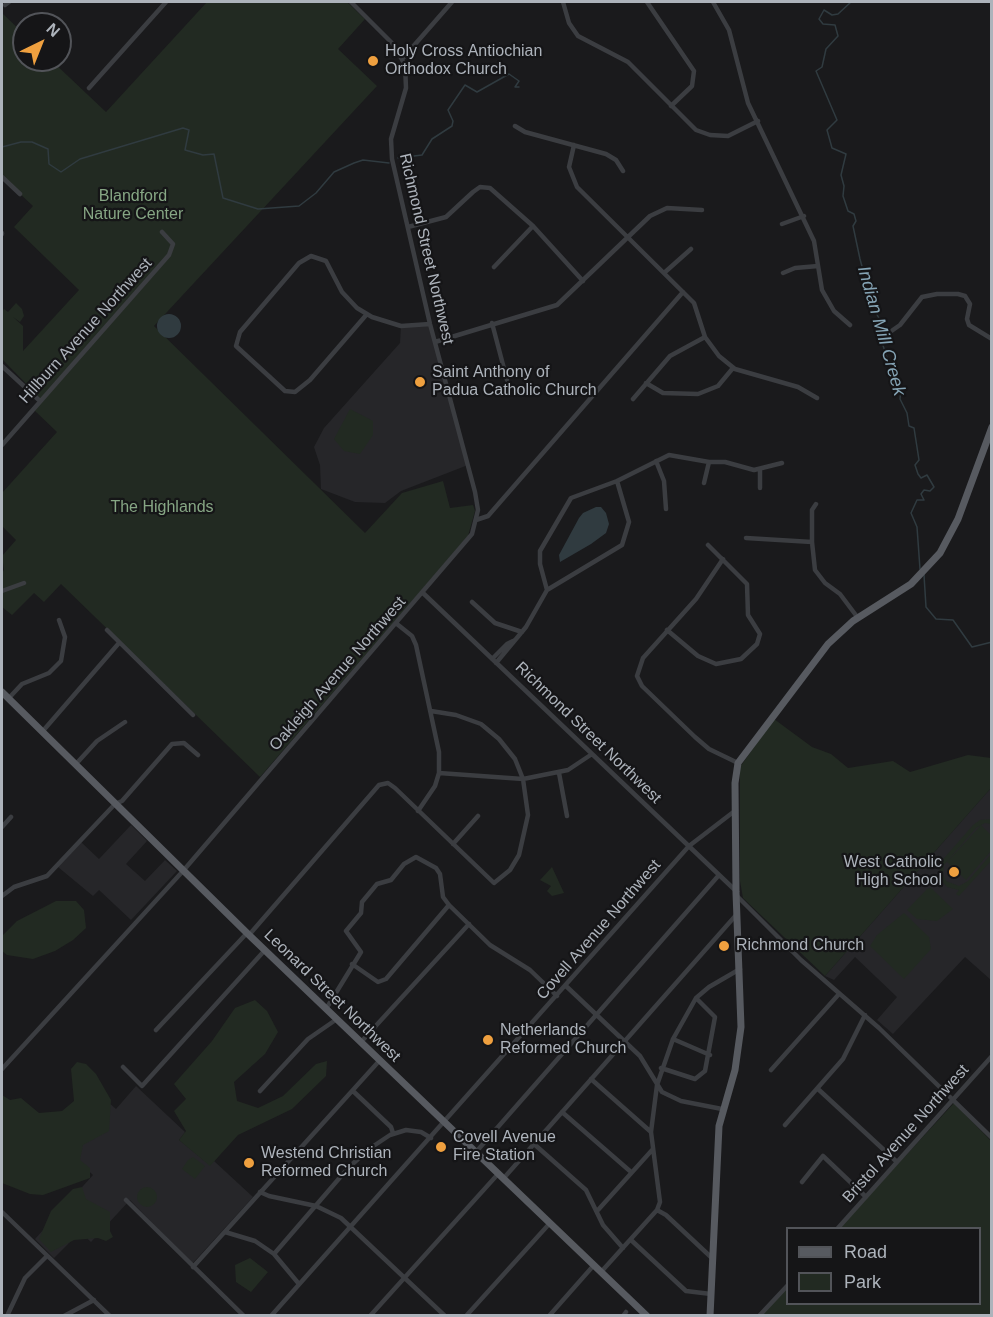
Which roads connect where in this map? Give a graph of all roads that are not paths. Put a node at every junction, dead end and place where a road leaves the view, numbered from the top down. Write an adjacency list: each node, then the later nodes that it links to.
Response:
1 (166, 2): 8 (street)
2 (351, 2): 7 (street)
3 (453, 2): 7 (street)
4 (563, 2): 9 (street)
5 (647, 2): 9 (street)
6 (713, 2): 10 (street)
7 (403, 58): 20 (street, Richmond Street Northwest)
8 (89, 88)
9 (671, 106): 10 (street)
10 (758, 121): 17 (street)
11 (515, 126): 12 (street)
12 (574, 145): 13 (street); 22 (street)
13 (623, 171)
14 (2, 177): 15 (street)
15 (20, 194)
16 (702, 210): 22 (street)
17 (804, 216): 18 (street); 25 (street)
18 (782, 224)
19 (533, 226): 20 (street); 24 (street); 28 (street)
20 (408, 227): 32 (street, Richmond Street Northwest)
21 (162, 232): 44 (street, Hillburn Avenue Northwest)
22 (627, 237): 26 (street); 28 (street)
23 (691, 249): 26 (street)
24 (494, 267)
25 (818, 267): 27 (street); 33 (street)
26 (664, 273): 29 (street)
27 (783, 273)
28 (583, 281): 31 (street)
29 (683, 292): 35 (street); 56 (street, Oakleigh Avenue Northwest)
30 (366, 314): 30 (street); 32 (street)
31 (492, 323): 37 (street); 40 (street)
32 (430, 324): 37 (street, Richmond Street Northwest)
33 (850, 325)
34 (890, 332): 36 (street)
35 (705, 337): 39 (street); 41 (street)
36 (992, 339)
37 (435, 342): 56 (street, Richmond Street Northwest)
38 (2, 366): 44 (street)
39 (733, 368): 41 (street); 42 (street)
40 (507, 380)
41 (646, 384): 43 (street)
42 (817, 398)
43 (633, 399)
44 (40, 401): 46 (street, Hillburn Avenue Northwest)
45 (992, 427): 66 (main road)
46 (2, 445)
47 (656, 461): 48 (street); 51 (street); 55 (street)
48 (709, 462): 50 (street); 52 (street)
49 (782, 463): 50 (street)
50 (760, 470): 53 (street)
51 (616, 481): 62 (street); 62 (street)
52 (704, 483)
53 (760, 488)
54 (816, 504): 58 (street)
55 (666, 509)
56 (476, 520): 64 (street, Oakleigh Avenue Northwest)
57 (746, 538): 58 (street)
58 (812, 542): 66 (street)
59 (708, 545): 60 (street)
60 (723, 559): 70 (street); 70 (street)
61 (24, 583): 63 (street)
62 (547, 590): 71 (street)
63 (2, 591)
64 (423, 593): 68 (street, Oakleigh Avenue Northwest); 73 (street, Richmond Street Northwest)
65 (472, 602): 71 (street)
66 (858, 618): 82 (main road)
67 (59, 620): 75 (street)
68 (397, 624): 76 (street); 96 (street, Oakleigh Avenue Northwest)
69 (107, 630): 72 (street)
70 (667, 630): 82 (street)
71 (522, 632): 73 (street)
72 (119, 643): 77 (street); 79 (street)
73 (494, 661): 80 (street, Richmond Street Northwest)
74 (2, 692): 75 (main road, Leonard Street Northwest)
75 (8, 699): 79 (main road, Leonard Street Northwest)
76 (430, 711): 84 (street); 86 (street)
77 (193, 715)
78 (125, 722): 83 (street)
79 (42, 732): 83 (main road, Leonard Street Northwest)
80 (592, 754): 85 (street); 95 (street, Richmond Street Northwest)
81 (198, 755): 87 (street)
82 (738, 763): 88 (main road)
83 (75, 765): 87 (main road, Leonard Street Northwest)
84 (439, 773): 86 (street); 89 (street)
85 (560, 773): 86 (street); 91 (street)
86 (523, 779): 94 (street)
87 (115, 804): 96 (main road, Leonard Street Northwest); 99 (street)
88 (736, 810): 95 (street, Covell Avenue Northwest); 98 (main road)
89 (418, 811): 94 (street); 103 (street)
90 (478, 816): 94 (street)
91 (567, 816)
92 (11, 817): 93 (street)
93 (2, 827)
94 (453, 844)
95 (688, 846): 97 (street, Richmond Street Northwest); 107 (street, Covell Avenue Northwest)
96 (183, 871): 103 (main road, Leonard Street Northwest); 124 (street, Oakleigh Avenue Northwest)
97 (718, 875): 98 (street, Richmond Street Northwest); 112 (street)
98 (736, 894): 101 (main road); 108 (street, Richmond Street Northwest)
99 (2, 896)
100 (449, 905): 102 (street); 105 (street); 105 (street)
101 (737, 914): 106 (main road); 117 (street)
102 (469, 924): 109 (street); 118 (street)
103 (248, 934): 104 (main road, Leonard Street Northwest); 115 (street)
104 (265, 950): 111 (main road, Leonard Street Northwest); 122 (street)
105 (352, 964): 111 (street)
106 (740, 969): 110 (street); 132 (main road)
107 (566, 986): 109 (street, Covell Avenue Northwest); 112 (street)
108 (839, 994): 113 (street, Richmond Street Northwest); 125 (street)
109 (557, 996): 134 (street, Covell Avenue Northwest)
110 (696, 998): 116 (street); 119 (street)
111 (326, 1009): 114 (main road, Leonard Street Northwest)
112 (597, 1014): 117 (street); 144 (street)
113 (865, 1016): 128 (street); 131 (street, Richmond Street Northwest)
114 (337, 1019): 118 (main road, Leonard Street Northwest); 129 (street)
115 (156, 1030)
116 (673, 1039): 119 (street); 123 (street)
117 (625, 1040): 126 (street); 127 (street)
118 (361, 1042): 121 (main road, Leonard Street Northwest)
119 (710, 1054): 123 (street)
120 (992, 1056): 131 (street, Bristol Avenue Northwest)
121 (380, 1060): 130 (street); 134 (main road, Leonard Street Northwest)
122 (123, 1067)
123 (661, 1068): 127 (street)
124 (2, 1069)
125 (771, 1070)
126 (591, 1079): 133 (street); 137 (street)
127 (657, 1085): 132 (street); 137 (street)
128 (818, 1089): 135 (street); 145 (street)
129 (260, 1091)
130 (353, 1091): 139 (street); 149 (street)
131 (952, 1099): 138 (street, Richmond Street Northwest); 145 (street, Bristol Avenue Northwest)
132 (722, 1110): 164 (main road)
133 (562, 1112): 142 (street); 146 (street)
134 (445, 1123): 140 (street, Covell Avenue Northwest); 144 (main road, Leonard Street Northwest)
135 (785, 1125)
136 (992, 1125): 138 (street)
137 (651, 1132): 143 (street)
138 (986, 1132): 141 (street, Richmond Street Northwest)
139 (393, 1133): 140 (street); 152 (street)
140 (431, 1138): 157 (street, Covell Avenue Northwest)
141 (992, 1138)
142 (534, 1144): 147 (street); 153 (street)
143 (653, 1149): 146 (street); 154 (street)
144 (476, 1152): 147 (main road, Leonard Street Northwest)
145 (897, 1162): 150 (street, Bristol Avenue Northwest)
146 (631, 1172): 153 (street)
147 (501, 1177): 156 (main road, Leonard Street Northwest); 168 (street)
148 (802, 1182): 150 (street)
149 (260, 1192): 152 (street); 159 (street)
150 (866, 1197): 158 (street, Bristol Avenue Northwest)
151 (126, 1200): 166 (street)
152 (316, 1206): 157 (street); 162 (street)
153 (598, 1210): 161 (street)
154 (657, 1210): 160 (street); 164 (street)
155 (2, 1212): 163 (street)
156 (550, 1223): 165 (main road, Leonard Street Northwest); 184 (street)
157 (352, 1227): 168 (street); 169 (street, Covell Avenue Northwest)
158 (839, 1227)
159 (225, 1232): 162 (street); 166 (street)
160 (631, 1240): 161 (street); 171 (street)
161 (623, 1248): 167 (street)
162 (274, 1254): 169 (street)
163 (47, 1256): 172 (street); 175 (street)
164 (713, 1259): 171 (main road)
165 (594, 1265): 167 (main road, Leonard Street Northwest); 185 (street)
166 (193, 1267): 179 (street)
167 (601, 1272): 186 (main road, Leonard Street Northwest)
168 (405, 1277): 182 (street); 183 (street)
169 (300, 1284): 174 (street, Covell Avenue Northwest)
170 (786, 1287): 188 (street)
171 (711, 1294): 187 (main road)
172 (94, 1300): 173 (street); 178 (street)
173 (78, 1308): 176 (street); 177 (street)
174 (276, 1310): 180 (street, Covell Avenue Northwest); 181 (street)
175 (7, 1316)
176 (64, 1316)
177 (80, 1316)
178 (110, 1316)
179 (244, 1316)
180 (271, 1316)
181 (282, 1316)
182 (370, 1316)
183 (445, 1316)
184 (466, 1316)
185 (549, 1316)
186 (647, 1316)
187 (710, 1316)
188 (759, 1316)

